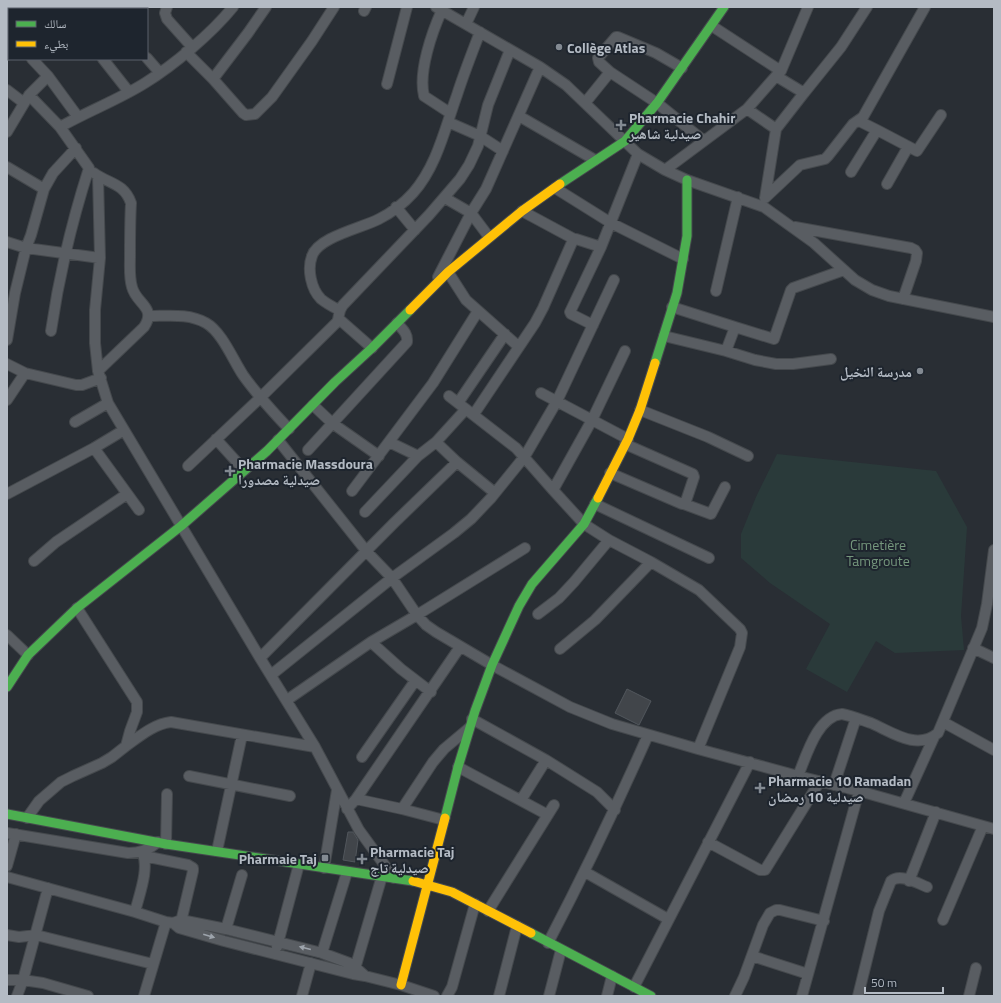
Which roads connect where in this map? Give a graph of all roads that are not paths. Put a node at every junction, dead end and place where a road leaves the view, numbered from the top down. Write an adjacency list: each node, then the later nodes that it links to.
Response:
1 (167, 7): 15 (street)
2 (233, 7): 15 (street)
3 (266, 7): 26 (street)
4 (407, 7): 27 (street)
5 (474, 7): 12 (street)
6 (724, 7): 13 (street)
7 (808, 7): 24 (street)
8 (867, 7): 30 (street)
9 (925, 7): 39 (street)
10 (329, 9): 26 (street)
11 (439, 9): 12 (street); 38 (street)
12 (466, 24): 14 (street)
13 (712, 26): 21 (street); 24 (street)
14 (480, 32): 16 (street); 38 (street)
15 (189, 50): 23 (street); 26 (street)
16 (510, 50): 20 (street); 44 (street)
17 (148, 59): 23 (street)
18 (33, 60): 25 (street)
19 (104, 60): 29 (street)
20 (540, 67): 32 (street); 36 (street)
21 (682, 68): 22 (street); 33 (street)
22 (610, 72): 32 (street); 33 (street)
23 (160, 73): 29 (street)
24 (779, 73): 30 (street); 34 (street)
25 (48, 76): 31 (street); 37 (street)
26 (213, 79)
27 (387, 84)
28 (7, 90): 31 (street)
29 (129, 92): 37 (street)
30 (804, 93): 41 (street)
31 (26, 99): 40 (street); 43 (street)
32 (585, 103): 45 (street)
33 (657, 104): 45 (street); 46 (street)
34 (747, 109): 41 (street); 46 (street)
35 (941, 115): 47 (street)
36 (519, 116): 49 (street); 51 (street)
37 (78, 117): 40 (street)
38 (449, 118): 44 (street); 64 (street)
39 (858, 121): 42 (street); 63 (street)
40 (60, 127): 48 (street)
41 (776, 129): 63 (street)
42 (877, 130): 47 (street); 55 (street)
43 (7, 132)
44 (480, 136): 49 (street); 62 (street)
45 (625, 141): 50 (street); 51 (street)
46 (704, 141): 54 (street)
47 (908, 147): 58 (street)
48 (76, 148): 53 (street); 60 (street)
49 (503, 151): 66 (street)
50 (638, 154): 54 (street); 67 (street)
51 (595, 160): 59 (street)
52 (7, 167): 60 (street)
53 (89, 168): 56 (street); 75 (street)
54 (665, 170): 57 (street)
55 (851, 172)
56 (98, 176): 76 (street); 87 (street)
57 (687, 180): 61 (street); 77 (street)
58 (886, 184)
59 (555, 188): 65 (street); 67 (street)
60 (44, 189): 74 (street)
61 (738, 197): 63 (street); 82 (street)
62 (445, 198): 66 (street); 69 (street)
63 (764, 203): 68 (street)
64 (396, 207): 69 (street); 86 (street)
65 (522, 211): 70 (street); 71 (street)
66 (471, 213): 70 (street); 81 (street)
67 (610, 223): 73 (street); 77 (street)
68 (789, 226): 78 (street); 83 (street)
69 (415, 230): 86 (street)
70 (489, 237): 79 (street)
71 (574, 239): 73 (street); 96 (street)
72 (7, 242): 74 (street)
73 (601, 247): 90 (street)
74 (26, 248): 75 (street); 95 (street)
75 (65, 254): 76 (street); 92 (street)
76 (100, 258): 103 (street)
77 (683, 259): 84 (street)
78 (844, 270): 83 (street); 91 (street)
79 (448, 272): 81 (street); 85 (street)
80 (614, 280): 90 (street)
81 (436, 283): 89 (street)
82 (716, 291)
83 (903, 299): 88 (street)
84 (672, 307): 91 (street); 94 (street)
85 (478, 311): 93 (street); 121 (street)
86 (339, 315): 97 (street); 106 (street)
87 (149, 316): 103 (street); 106 (street)
88 (994, 317)
89 (397, 323): 97 (street); 115 (street)
90 (593, 325): 108 (street)
91 (735, 327): 99 (street)
92 (51, 331)
93 (505, 334): 96 (street); 111 (street)
94 (664, 336): 99 (street); 112 (street)
95 (7, 340)
96 (519, 347): 111 (street)
97 (372, 348): 110 (street)
98 (625, 351): 113 (street)
99 (726, 351): 100 (street)
100 (831, 359)
101 (7, 364): 102 (street)
102 (25, 372): 103 (street); 107 (street)
103 (99, 374): 109 (street)
104 (541, 393): 108 (street)
105 (449, 396): 111 (street)
106 (260, 398): 116 (street); 118 (street)
107 (7, 400)
108 (557, 401): 113 (street); 127 (street)
109 (108, 403): 114 (street); 117 (street)
110 (313, 404): 115 (street); 116 (street)
111 (466, 409): 122 (street); 127 (street)
112 (640, 410): 120 (street); 128 (street)
113 (592, 420): 120 (street); 134 (street)
114 (75, 422)
115 (332, 423): 124 (street); 125 (street)
116 (289, 429): 119 (street)
117 (124, 430): 123 (street); 144 (street)
118 (216, 439): 130 (street); 131 (street)
119 (278, 440): 131 (street); 148 (street)
120 (626, 441): 132 (street); 140 (street)
121 (389, 442): 125 (street); 126 (street)
122 (436, 442): 126 (street); 129 (street)
123 (94, 448): 137 (street); 138 (street)
124 (308, 450)
125 (379, 456): 135 (street)
126 (418, 456): 142 (street)
127 (524, 456): 134 (street); 136 (street)
128 (748, 456)
129 (457, 462): 136 (street); 148 (street)
130 (188, 466)
131 (244, 470): 144 (street)
132 (610, 474): 139 (street); 140 (street)
133 (725, 487): 140 (street)
134 (552, 490): 143 (street)
135 (352, 491)
136 (495, 493): 152 (street)
137 (7, 494)
138 (127, 494): 141 (street); 150 (street)
139 (595, 504): 143 (street); 149 (street)
140 (684, 504)
141 (139, 510)
142 (365, 512)
143 (584, 524): 145 (street); 164 (street)
144 (181, 526): 153 (street); 162 (street)
145 (609, 540): 151 (street); 154 (street)
146 (525, 548): 155 (street)
147 (994, 550): 159 (street)
148 (367, 552): 152 (street); 162 (street)
149 (709, 558)
150 (34, 561)
151 (651, 562): 160 (street); 178 (street)
152 (392, 578): 155 (street); 165 (street)
153 (77, 608): 161 (street); 176 (street)
154 (538, 614)
155 (417, 616): 157 (street); 158 (street)
156 (7, 635): 161 (street)
157 (371, 642): 166 (street); 169 (street)
158 (460, 647): 164 (street); 168 (street)
159 (973, 648): 163 (street); 171 (street)
160 (560, 649)
161 (28, 654): 167 (street)
162 (260, 658): 165 (street)
163 (994, 658)
164 (492, 665): 172 (street); 174 (street)
165 (271, 675): 169 (street)
166 (415, 681): 168 (street); 180 (street)
167 (7, 687)
168 (430, 692): 193 (street)
169 (287, 700): 177 (street)
170 (856, 718): 175 (street); 185 (street); 188 (street)
171 (943, 722): 175 (street); 179 (street)
172 (471, 723): 181 (street); 183 (street); 197 (street)
173 (242, 735): 176 (street); 177 (street); 187 (street)
174 (648, 735): 178 (street); 199 (street)
175 (934, 737): 195 (street)
176 (126, 746): 203 (street)
177 (315, 746): 189 (street)
178 (698, 749): 182 (street)
179 (994, 750)
180 (362, 756)
181 (546, 760): 194 (street); 199 (street)
182 (750, 762): 185 (street); 208 (street)
183 (458, 767): 194 (street); 204 (street)
184 (190, 776): 187 (street)
185 (798, 776): 186 (street)
186 (820, 781): 188 (street); 208 (street)
187 (231, 784): 192 (street); 210 (street)
188 (834, 785): 190 (street)
189 (337, 790): 198 (street); 214 (street)
190 (859, 791): 195 (street); 230 (street)
191 (167, 794): 209 (street)
192 (290, 796)
193 (356, 799): 197 (street); 198 (street)
194 (520, 800): 202 (street)
195 (904, 804): 200 (street)
196 (554, 805): 202 (street)
197 (402, 808): 204 (street)
198 (347, 809): 220 (street)
199 (615, 810): 216 (street)
200 (936, 812): 205 (street); 221 (street)
201 (7, 814): 203 (street)
202 (548, 815): 226 (street)
203 (27, 818): 209 (street)
204 (444, 820): 222 (street)
205 (983, 826): 206 (street); 229 (street)
206 (994, 829)
207 (11, 834): 211 (street); 213 (street)
208 (708, 842): 228 (street)
209 (162, 843): 210 (street); 211 (street)
210 (217, 851): 212 (street)
211 (143, 854): 227 (street); 231 (street)
212 (299, 864): 214 (street); 236 (street)
213 (7, 866)
214 (324, 868): 215 (street)
215 (347, 872): 218 (street); 240 (street)
216 (585, 872): 228 (street); 237 (street)
217 (242, 875): 233 (street)
218 (382, 876): 220 (street); 245 (street)
219 (7, 877): 224 (street)
220 (394, 878): 222 (street)
221 (909, 880): 223 (street); 264 (street)
222 (428, 884): 225 (street); 250 (street)
223 (927, 887)
224 (48, 888): 227 (street); 235 (street)
225 (475, 904): 226 (street); 257 (street)
226 (488, 911): 232 (street)
227 (134, 912): 231 (street)
228 (668, 919): 251 (street)
229 (943, 920)
230 (824, 921): 241 (street); 246 (street)
231 (175, 923): 233 (street); 239 (street, one-way to 239); 243 (street)
232 (517, 926): 237 (street); 258 (street)
233 (226, 929): 236 (street)
234 (7, 935): 235 (street)
235 (36, 935): 243 (street); 249 (street)
236 (278, 942): 239 (street); 240 (street, one-way to 236)
237 (548, 943): 238 (street)
238 (561, 950): 247 (street); 259 (street)
239 (275, 953): 242 (street)
240 (322, 953): 245 (street)
241 (752, 956): 246 (street); 262 (street)
242 (311, 963): 245 (street); 255 (street)
243 (153, 964): 254 (street)
244 (976, 968): 265 (street)
245 (354, 970): 250 (street)
246 (808, 974): 263 (street)
247 (612, 976): 251 (street); 260 (street)
248 (7, 980): 249 (street)
249 (23, 980): 252 (street); 253 (street)
250 (401, 985): 256 (street)
251 (634, 987): 261 (street)
252 (17, 996)
253 (88, 996)
254 (144, 996)
255 (302, 996)
256 (435, 996)
257 (447, 996)
258 (499, 996)
259 (549, 996)
260 (607, 996)
261 (651, 996)
262 (735, 996)
263 (802, 996)
264 (858, 996)
265 (969, 996)

